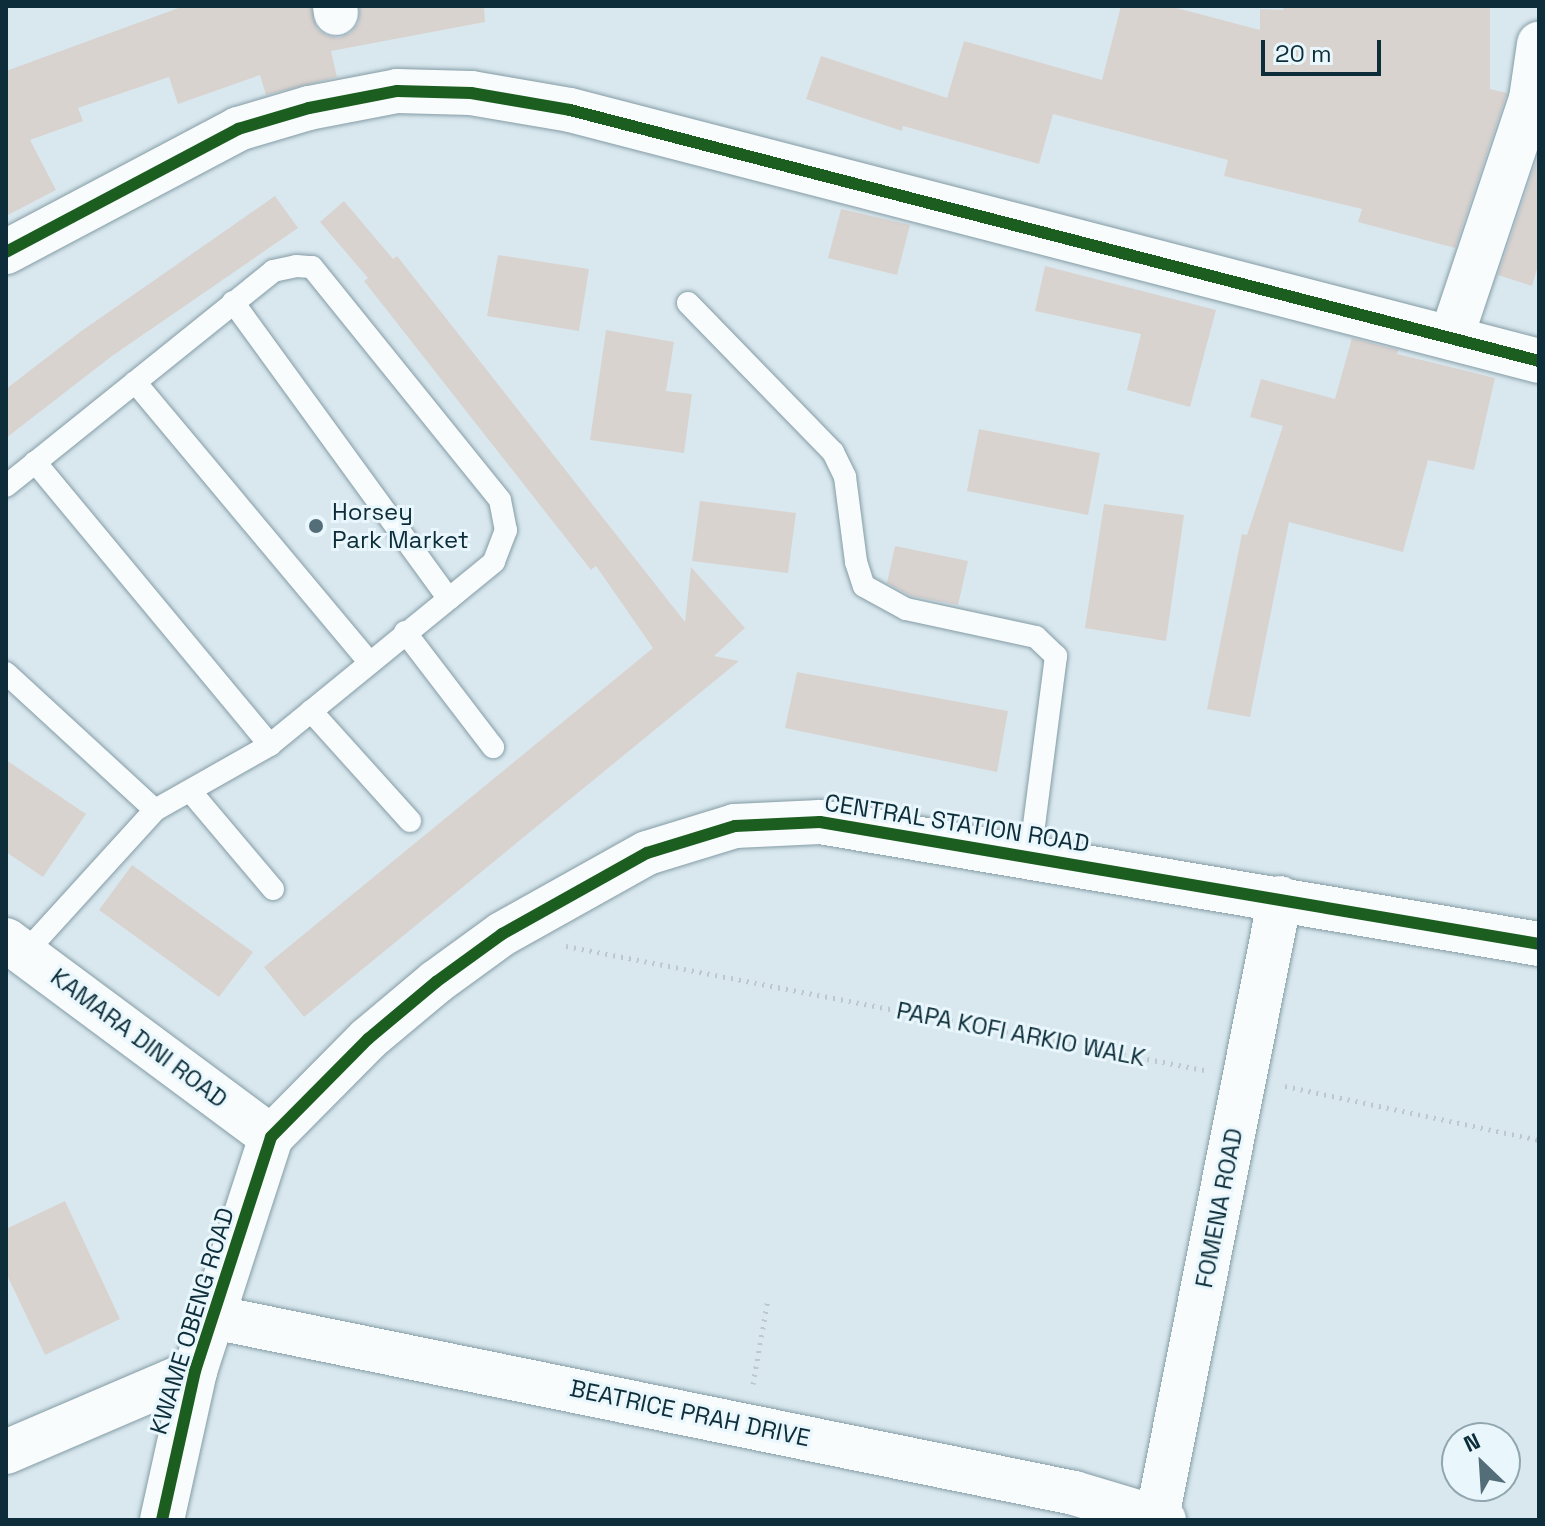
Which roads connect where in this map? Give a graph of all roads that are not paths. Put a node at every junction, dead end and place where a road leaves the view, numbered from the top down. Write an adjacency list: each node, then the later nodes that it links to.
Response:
1 (1539, 44): 5 (street)
2 (6, 252): 5 (street)
3 (233, 302): 7 (lane); 10 (lane); 10 (lane)
4 (688, 303): 20 (lane)
5 (1451, 338): 6 (street)
6 (1539, 361)
7 (135, 382): 8 (lane); 12 (lane)
8 (35, 462): 9 (lane); 15 (lane)
9 (6, 486)
10 (449, 599): 11 (lane)
11 (405, 632): 12 (lane); 16 (lane)
12 (370, 663): 14 (lane)
13 (6, 673): 18 (lane)
14 (311, 711): 15 (lane); 19 (lane)
15 (270, 745): 17 (lane)
16 (493, 747)
17 (191, 792): 18 (lane); 21 (lane)
18 (155, 810): 24 (lane)
19 (410, 821)
20 (1030, 857): 22 (street, CENTRAL STATION ROAD); 25 (street, CENTRAL STATION ROAD)
21 (273, 889)
22 (1280, 898): 23 (street, CENTRAL STATION ROAD); 29 (street, FOMENA ROAD)
23 (1539, 944)
24 (16, 946): 25 (street, KAMARA DINI ROAD)
25 (271, 1137): 26 (street, KWAME OBENG ROAD)
26 (213, 1317): 27 (street, KWAME OBENG ROAD); 29 (street, BEATRICE PRAH DRIVE)
27 (195, 1371): 28 (street); 30 (street, KWAME OBENG ROAD)
28 (6, 1452)
29 (1160, 1519)
30 (162, 1520)

